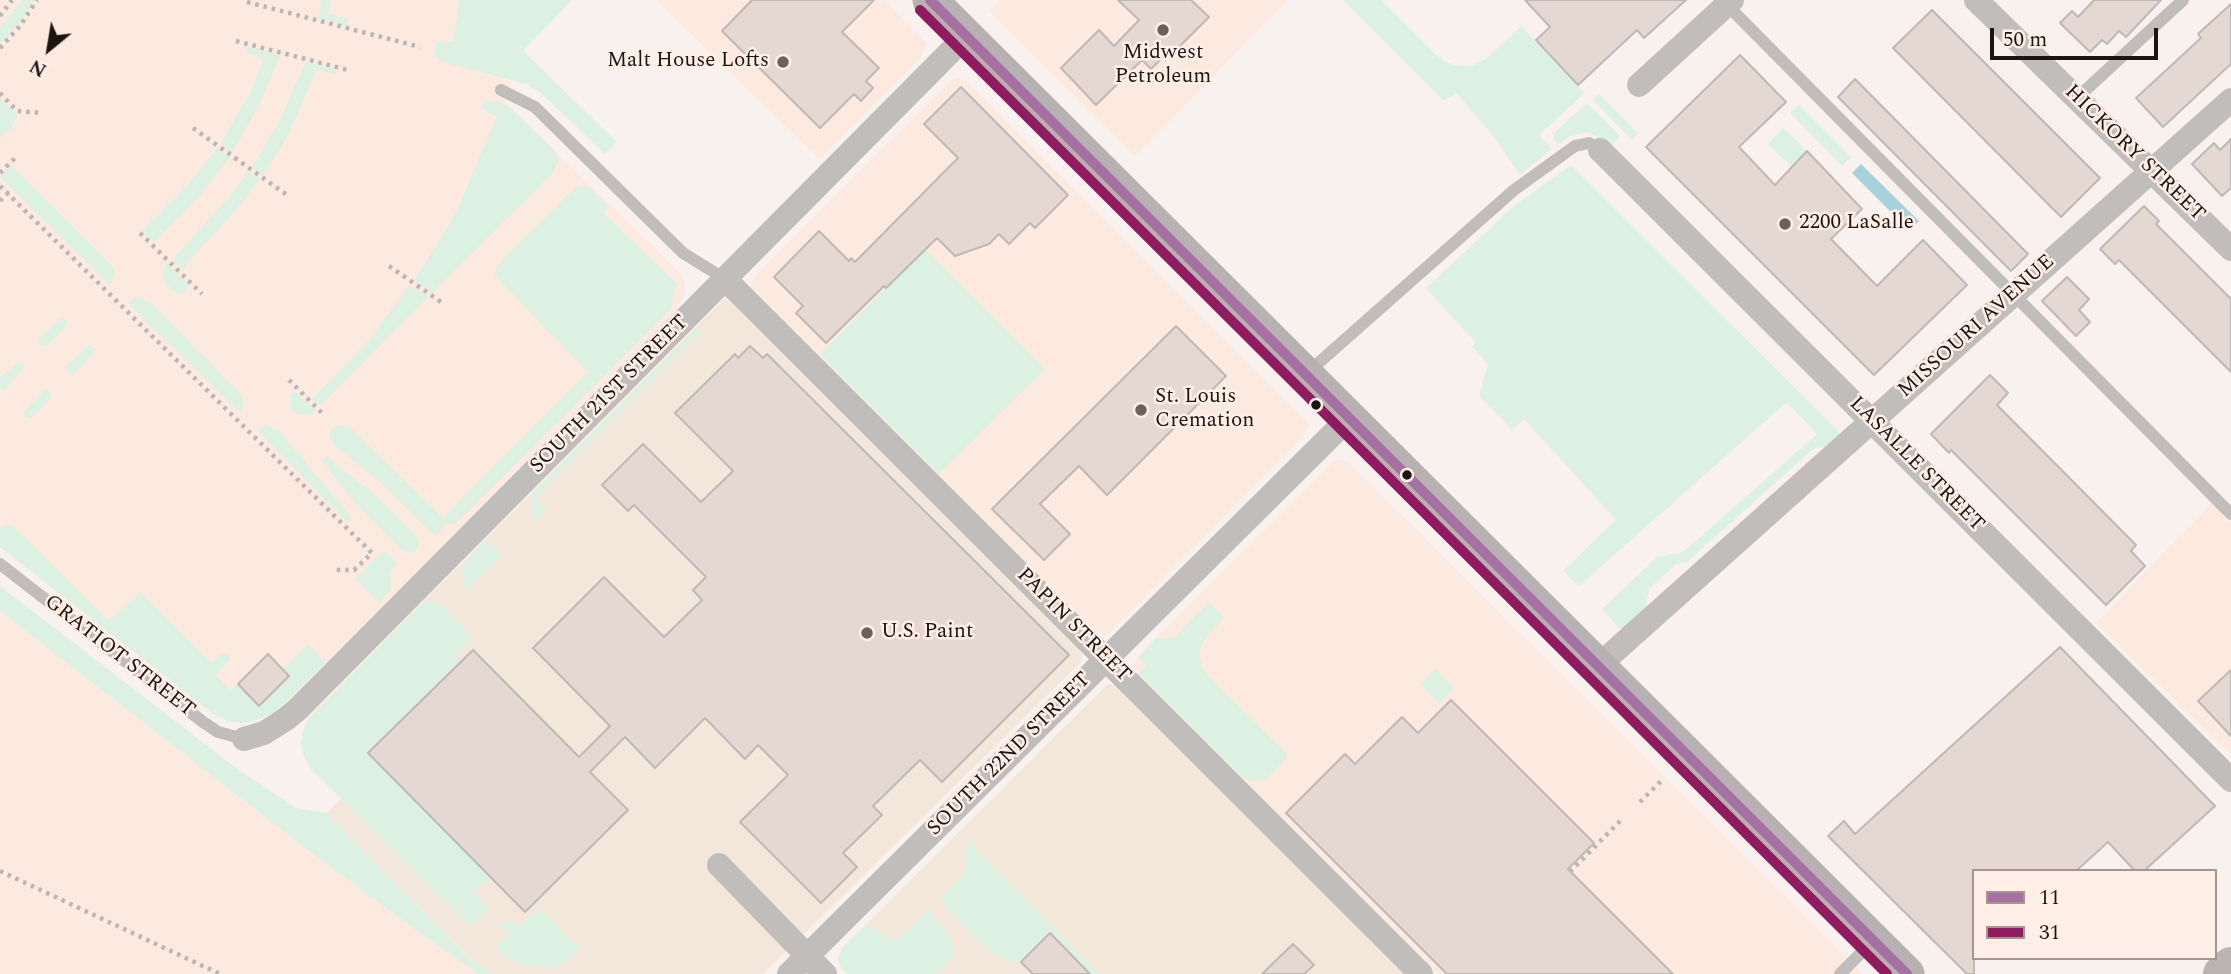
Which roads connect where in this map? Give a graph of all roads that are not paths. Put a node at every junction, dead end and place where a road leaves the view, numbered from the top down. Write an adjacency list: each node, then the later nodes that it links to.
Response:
1 (930, 0): 5 (main road)
2 (1976, 0): 8 (street, HICKORY STREET)
3 (2183, 0): 8 (lane)
4 (1729, 3): 6 (street); 14 (lane)
5 (967, 36): 13 (street, SOUTH 21ST STREET); 15 (main road)
6 (1639, 85)
7 (501, 90): 13 (lane)
8 (2077, 98): 11 (street, HICKORY STREET)
9 (2231, 100): 11 (street, MISSOURI AVENUE)
10 (1600, 150): 15 (lane); 17 (street, LASALLE STREET)
11 (2151, 171): 12 (street, HICKORY STREET); 14 (street, MISSOURI AVENUE)
12 (2231, 250)
13 (725, 279): 20 (street, PAPIN STREET); 22 (street, SOUTH 21ST STREET)
14 (2013, 295): 17 (street, MISSOURI AVENUE); 18 (lane)
15 (1305, 374): 16 (main road)
16 (1349, 418): 20 (street, SOUTH 22ND STREET); 21 (main road)
17 (1872, 421): 21 (street, MISSOURI AVENUE); 23 (street, LASALLE STREET)
18 (2231, 514)
19 (0, 564): 22 (lane, GRATIOT STREET)
20 (1106, 660): 26 (street, SOUTH 22ND STREET); 30 (street, PAPIN STREET)
21 (1598, 666): 25 (main road)
22 (244, 738)
23 (2231, 780)
24 (719, 865): 26 (street)
25 (1874, 941): 31 (lane); 32 (main road)
26 (807, 956): 28 (street, SOUTH 22ND STREET); 29 (street)
27 (2231, 966): 33 (main road)
28 (789, 974)
29 (825, 974)
30 (1421, 974)
31 (1840, 974)
32 (1907, 974)
33 (2222, 974)

